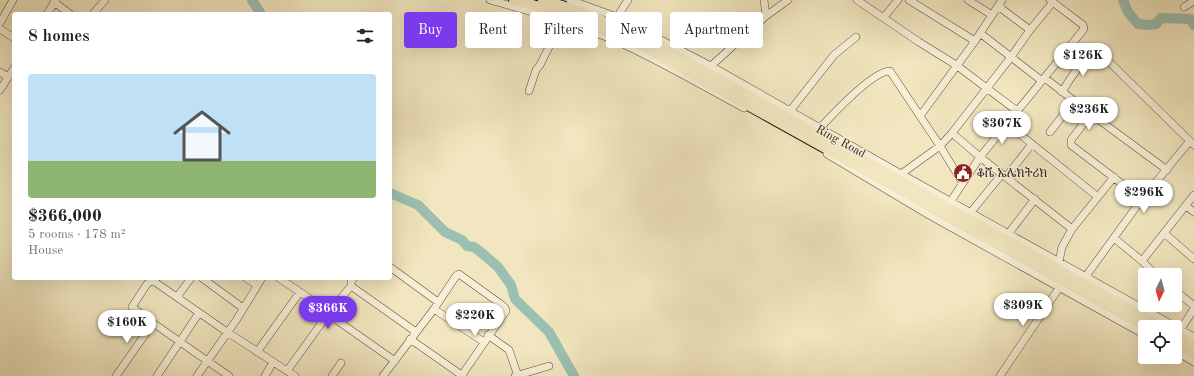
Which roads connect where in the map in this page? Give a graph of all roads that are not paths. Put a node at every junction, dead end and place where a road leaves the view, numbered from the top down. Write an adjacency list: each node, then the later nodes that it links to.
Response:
1 (13, 0): 28 (street)
2 (105, 0): 21 (street)
3 (490, 0): 22 (street)
4 (514, 0): 90 (highway, Ring Road)
5 (542, 0): 100 (highway, Ring Road)
6 (570, 0): 24 (street)
7 (628, 0): 23 (street)
8 (764, 0): 26 (street)
9 (788, 0): 26 (street)
10 (857, 0): 27 (street)
11 (898, 0): 27 (street)
12 (909, 0): 36 (street)
13 (968, 0): 25 (street)
14 (55, 1): 19 (street); 20 (street)
15 (1051, 1): 30 (street); 43 (street)
16 (1194, 1): 18 (street)
17 (1000, 3): 25 (street); 30 (street)
18 (1184, 7)
19 (48, 12)
20 (68, 12)
21 (95, 12)
22 (531, 12)
23 (621, 12)
24 (606, 14)
25 (992, 15): 31 (street)
26 (766, 16): 40 (street)
27 (884, 17): 39 (street)
28 (0, 23)
29 (0, 29): 33 (street)
30 (1030, 30): 38 (street)
31 (980, 33): 36 (street); 38 (street)
32 (598, 34): 90 (street)
33 (12, 37)
34 (856, 37): 49 (street)
35 (662, 41): 40 (street)
36 (975, 41): 39 (street)
37 (548, 48): 46 (street)
38 (1012, 57): 43 (street); 44 (street)
39 (956, 65): 44 (street); 52 (street)
40 (711, 66): 49 (street)
41 (0, 72): 42 (street)
42 (12, 74): 45 (street)
43 (1044, 79): 47 (street); 50 (street)
44 (988, 88): 50 (street); 56 (street)
45 (0, 90)
46 (529, 91)
47 (1062, 92): 48 (street); 57 (street)
48 (1074, 101): 51 (street); 55 (street)
49 (790, 111): 54 (street)
50 (1017, 111): 53 (street)
51 (1091, 114): 61 (street); 64 (street)
52 (920, 116): 54 (street); 59 (street)
53 (1007, 124): 58 (street); 60 (street)
54 (820, 128): 62 (street)
55 (1050, 132)
56 (952, 133): 59 (street); 60 (street)
57 (1192, 143): 61 (street)
58 (1032, 144): 63 (street); 67 (street)
59 (940, 146): 62 (street); 65 (street)
60 (980, 157): 63 (street); 65 (street)
61 (1166, 170): 69 (street)
62 (901, 174): 70 (street)
63 (1004, 175): 68 (street); 72 (street)
64 (1114, 177): 67 (street); 69 (street)
65 (962, 182): 70 (street)
66 (1194, 195): 71 (street)
67 (1098, 197): 74 (street)
68 (1035, 199): 74 (street); 75 (street)
69 (1142, 200): 77 (street)
70 (951, 201): 72 (street)
71 (1186, 206): 73 (street); 76 (street)
72 (971, 212): 75 (street)
73 (1194, 212)
74 (1072, 229): 80 (street)
75 (1009, 233): 80 (street)
76 (1164, 233): 78 (street); 79 (street)
77 (1114, 238): 79 (street); 83 (street)
78 (1194, 259)
79 (1142, 261): 82 (street)
80 (1059, 262): 83 (street)
81 (392, 268): 95 (street)
82 (1149, 268)
83 (1086, 276): 101 (street)
84 (190, 280): 94 (street)
85 (205, 280): 96 (street)
86 (249, 280): 91 (street)
87 (261, 280): 91 (street)
88 (282, 280): 92 (street)
89 (351, 281): 99 (street); 107 (street)
90 (1062, 284): 103 (highway, Ring Road); 105 (street); 137 (street)
91 (257, 285): 96 (street)
92 (300, 292): 99 (street); 117 (street)
93 (1182, 296): 104 (street)
94 (177, 297): 98 (street); 102 (street)
95 (438, 302): 97 (street); 109 (street)
96 (243, 308): 106 (street)
97 (434, 308): 107 (street); 114 (street)
98 (199, 313): 106 (street); 113 (street)
99 (328, 314): 121 (street); 126 (street)
100 (1148, 320)
101 (1158, 320)
102 (153, 323): 113 (street); 127 (street)
103 (1138, 323)
104 (1182, 326)
105 (1138, 331)
106 (227, 332): 117 (street); 120 (street)
107 (416, 332): 112 (street)
108 (1182, 333): 111 (street)
109 (488, 335): 114 (street); 136 (street)
110 (1182, 335): 115 (highway)
111 (1194, 337)
112 (410, 339): 121 (street); 135 (street)
113 (180, 342): 120 (street); 128 (street)
114 (484, 342): 135 (street)
115 (1194, 345)
116 (1182, 347): 118 (highway)
117 (257, 352): 122 (street)
118 (1194, 354)
119 (1182, 355): 123 (street)
120 (207, 361): 129 (street); 130 (street)
121 (395, 361): 134 (street)
122 (273, 362): 126 (street); 131 (street)
123 (1194, 362)
124 (341, 363): 133 (street)
125 (549, 366): 136 (street)
126 (287, 371): 132 (street)
127 (116, 376)
128 (157, 376)
129 (197, 376)
130 (229, 376)
131 (265, 376)
132 (295, 376)
133 (332, 376)
134 (384, 376)
135 (462, 376)
136 (517, 376)
137 (1000, 376)

